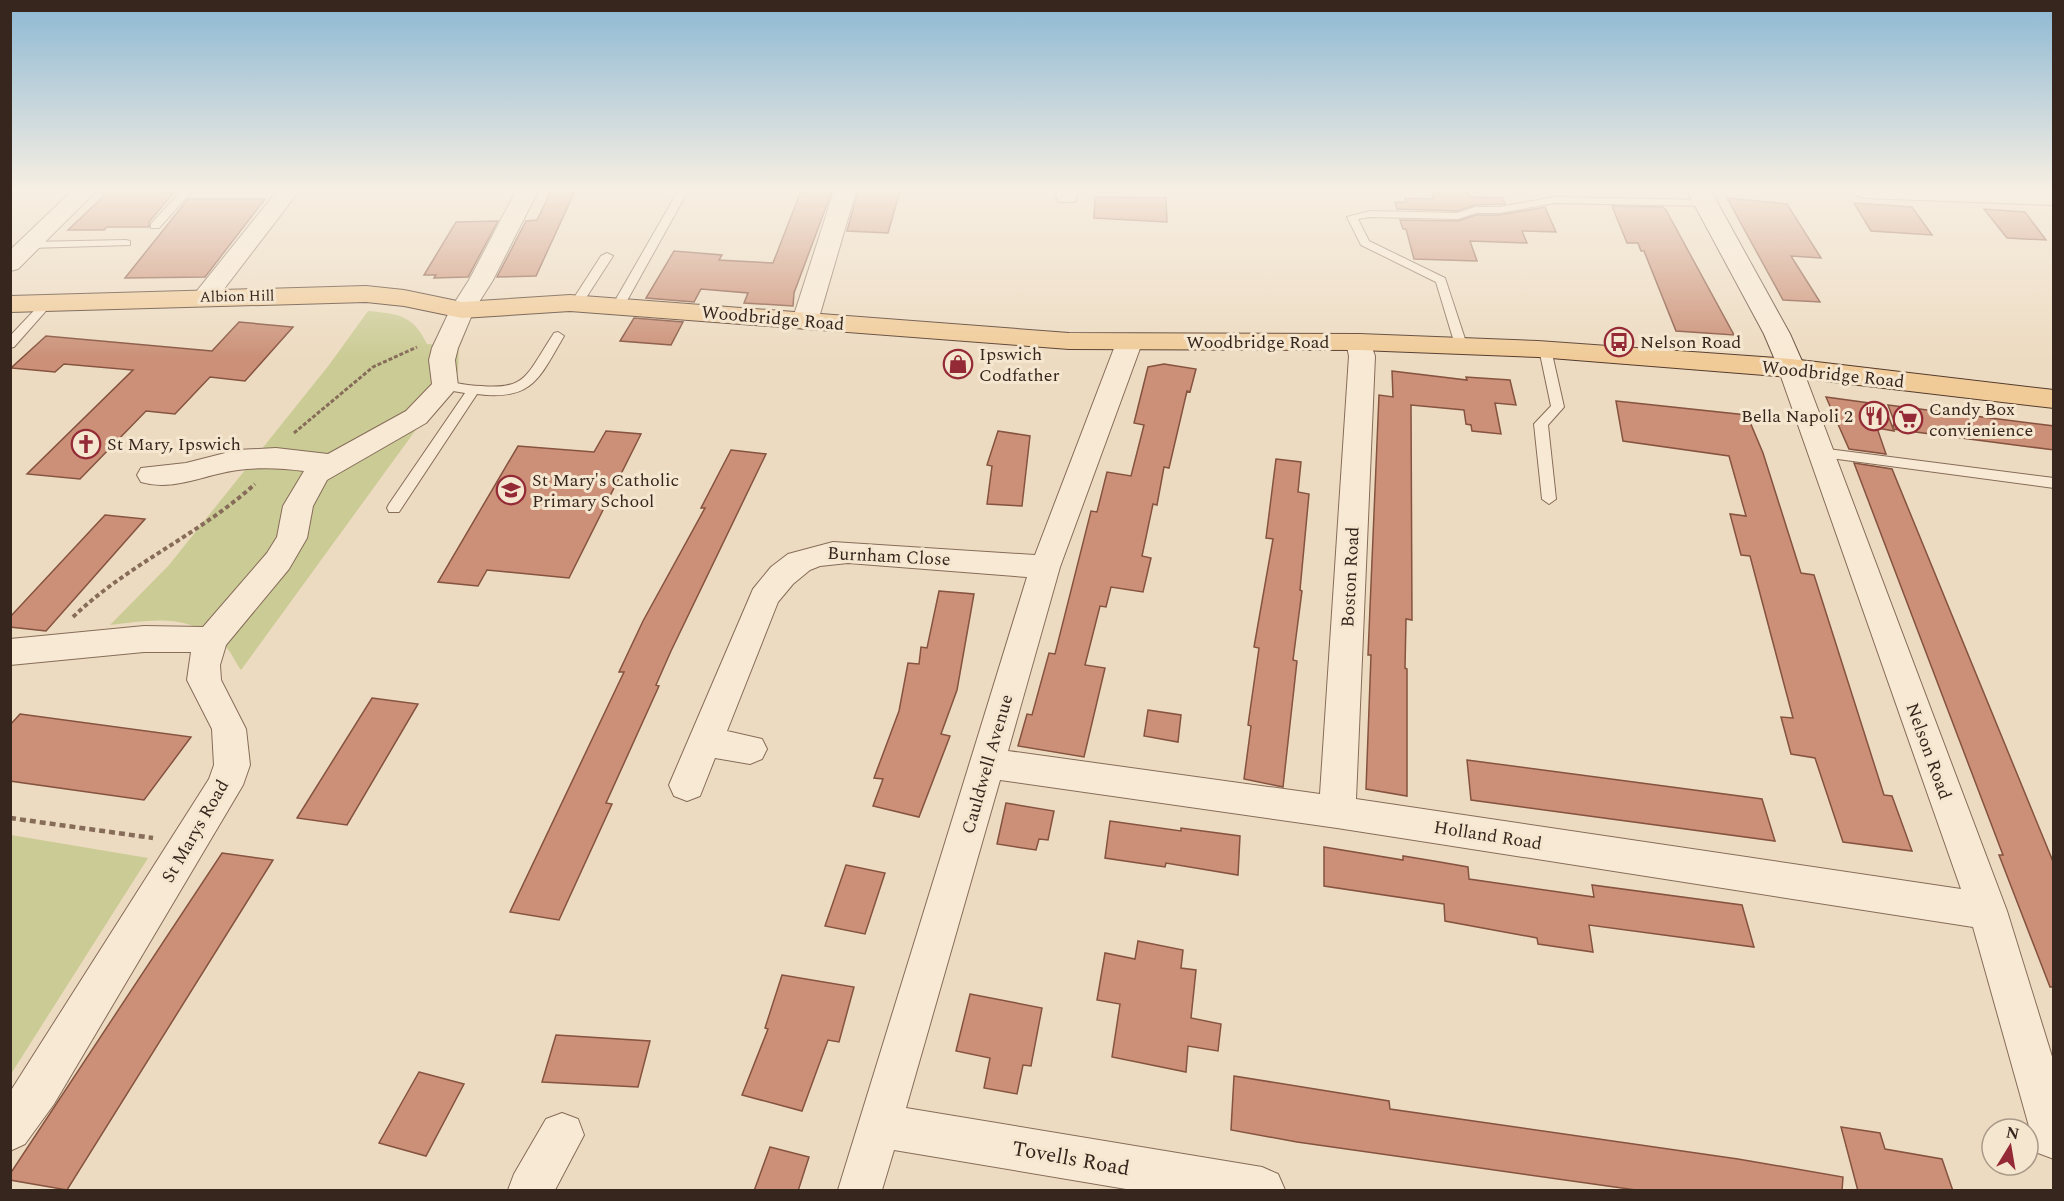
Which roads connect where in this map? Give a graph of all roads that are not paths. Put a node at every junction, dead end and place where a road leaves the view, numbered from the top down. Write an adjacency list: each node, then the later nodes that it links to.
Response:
1 (28, 247): 9 (street)
2 (244, 247): 10 (street)
3 (498, 247): 15 (street)
4 (651, 247): 14 (lane)
5 (828, 247): 16 (street)
6 (1373, 247): 21 (lane)
7 (1729, 247): 23 (street)
8 (607, 256): 13 (lane)
9 (10, 264)
10 (205, 297): 11 (main road, Albion Hill); 15 (main road, Albion Hill)
11 (48, 302): 12 (main road, Albion Hill); 20 (lane)
12 (10, 304)
13 (576, 304): 14 (main road, Woodbridge Road); 15 (main road, Woodbridge Road)
14 (618, 306): 16 (main road, Woodbridge Road)
15 (462, 310): 24 (street)
16 (805, 321): 19 (main road, Woodbridge Road)
17 (558, 336): 25 (lane)
18 (1359, 342): 19 (main road, Woodbridge Road); 21 (main road, Woodbridge Road); 40 (street, Boston Road)
19 (1129, 343): 33 (street, Cauldwell Avenue)
20 (10, 344)
21 (1461, 345): 22 (main road, Woodbridge Road)
22 (1545, 350): 23 (main road, Woodbridge Road); 31 (lane)
23 (1791, 368): 26 (main road, Woodbridge Road); 27 (street, Nelson Road)
24 (445, 386): 25 (lane); 28 (street, St Marys Road)
25 (474, 389): 32 (lane)
26 (2054, 399)
27 (1820, 453): 30 (lane); 41 (street, Nelson Road)
28 (328, 464): 29 (street); 34 (street, St Marys Road)
29 (151, 475)
30 (2054, 483)
31 (1549, 499)
32 (394, 508)
33 (1045, 567): 36 (street, Burnham Close); 38 (street, Cauldwell Avenue)
34 (211, 640): 35 (street); 43 (street, St Marys Road)
35 (10, 652)
36 (704, 742): 37 (street); 39 (street, Burnham Close)
37 (750, 748)
38 (987, 763): 40 (street, Holland Road); 42 (street, Cauldwell Avenue)
39 (687, 785)
40 (1337, 812): 41 (street, Holland Road)
41 (1988, 911): 45 (street, Nelson Road)
42 (880, 1126): 47 (street, Cauldwell Avenue); 48 (street, Tovells Road)
43 (10, 1130)
44 (562, 1135): 46 (street)
45 (2054, 1137)
46 (530, 1191)
47 (860, 1191)
48 (1262, 1191)

